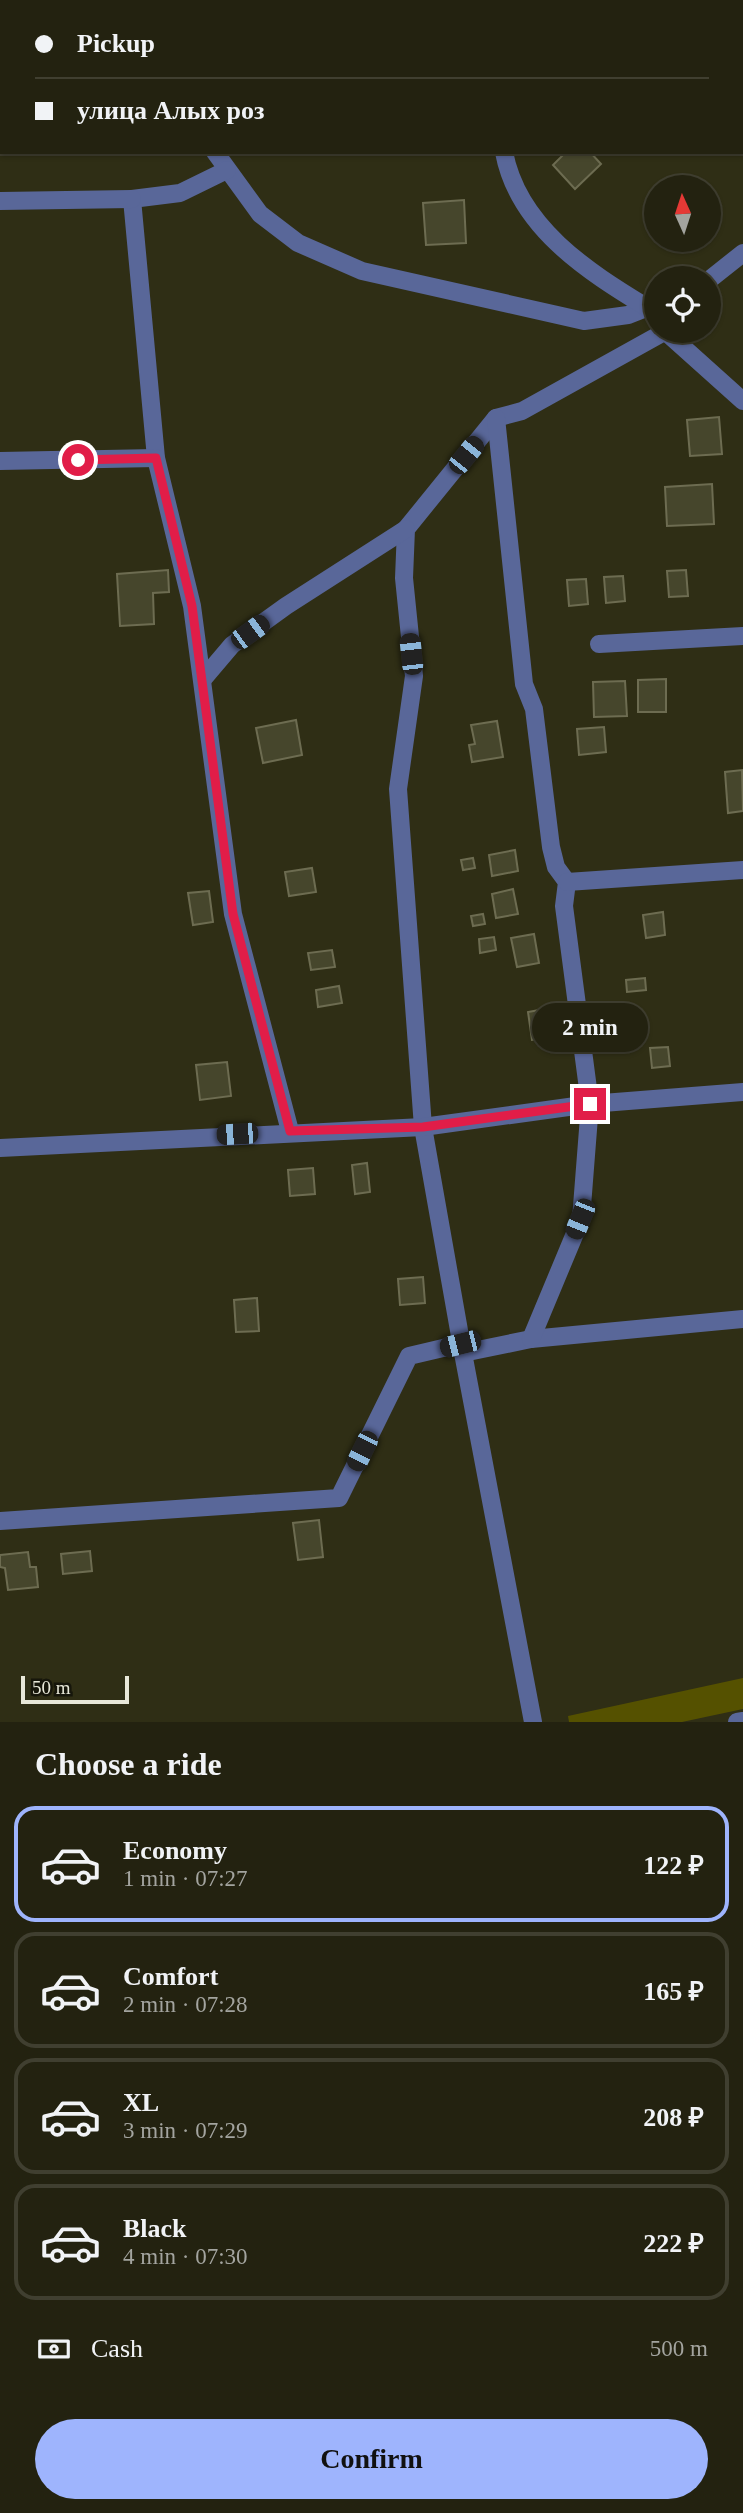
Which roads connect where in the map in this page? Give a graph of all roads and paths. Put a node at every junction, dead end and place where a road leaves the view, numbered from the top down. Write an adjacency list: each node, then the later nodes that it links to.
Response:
1 (216, 154): 3 (street)
2 (506, 159): 8 (street)
3 (227, 170): 4 (street); 9 (street)
4 (132, 199): 5 (street); 14 (street)
5 (0, 201)
6 (743, 253): 7 (street)
7 (721, 270)
8 (644, 302)
9 (644, 309)
10 (646, 343): 13 (street)
11 (678, 343): 12 (street)
12 (743, 401)
13 (496, 418): 16 (street); 21 (street)
14 (156, 458): 15 (street); 19 (street)
15 (0, 461)
16 (406, 529): 19 (street); 24 (street)
17 (743, 636): 18 (street)
18 (599, 644)
19 (204, 678): 25 (street)
20 (743, 870): 21 (street)
21 (566, 882): 23 (street)
22 (743, 1092): 23 (street)
23 (590, 1104): 24 (street); 28 (street)
24 (423, 1127): 25 (street); 29 (street)
25 (290, 1131): 26 (street)
26 (0, 1148)
27 (743, 1319): 28 (street)
28 (531, 1339): 29 (street)
29 (461, 1348): 30 (street); 32 (street)
30 (0, 1521)
31 (743, 1721): 33 (street)
32 (533, 1722)
33 (737, 1722)

